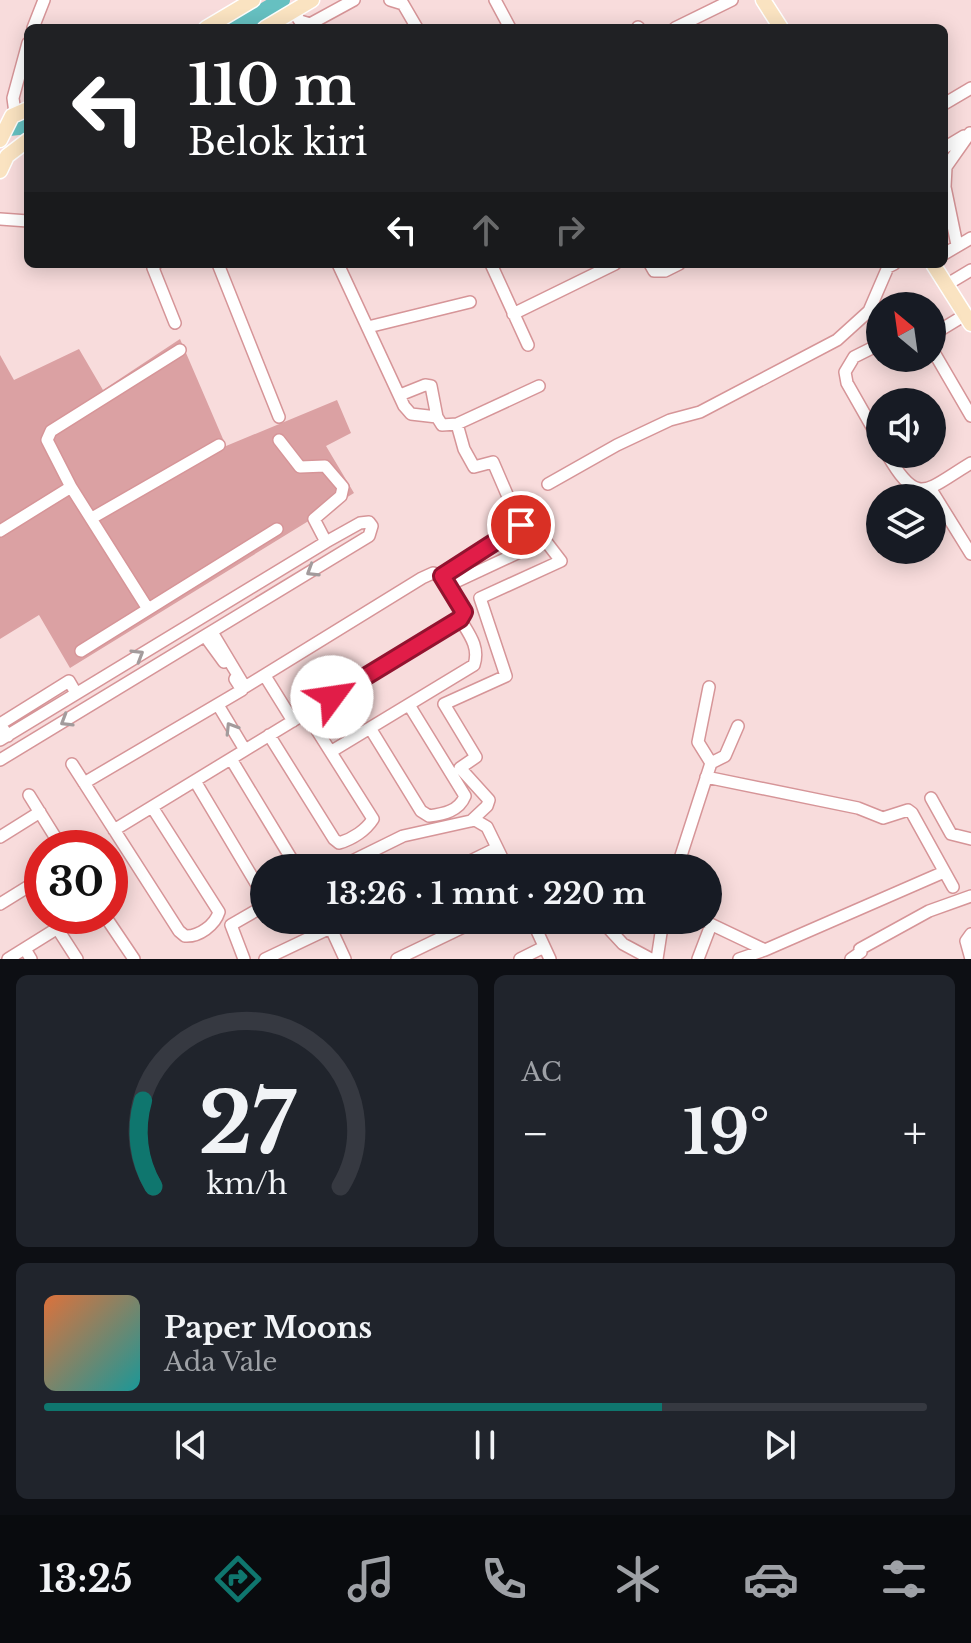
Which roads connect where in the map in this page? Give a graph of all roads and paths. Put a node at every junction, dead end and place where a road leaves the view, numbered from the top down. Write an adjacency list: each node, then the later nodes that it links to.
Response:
1 (44, 0): 11 (street)
2 (253, 0): 10 (main road)
3 (312, 0): 9 (main road)
4 (354, 0): 9 (street)
5 (390, 0): 12 (street)
6 (495, 0): 13 (street)
7 (732, 0): 14 (street)
8 (763, 0): 15 (main road)
9 (288, 19)
10 (231, 21)
11 (35, 24)
12 (415, 24)
13 (508, 24)
14 (683, 24)
15 (778, 24)
16 (24, 58): 19 (street)
17 (971, 88): 18 (street)
18 (948, 102)
19 (13, 115): 21 (main road)
20 (970, 133): 23 (street); 24 (street)
21 (1, 138)
22 (24, 143): 25 (main road)
23 (948, 146)
24 (948, 164)
25 (0, 171)
26 (948, 202): 30 (street)
27 (0, 219): 28 (street)
28 (24, 221)
29 (971, 238): 30 (street)
30 (957, 245): 31 (street)
31 (948, 251)
32 (153, 268): 46 (street)
33 (220, 268): 57 (street)
34 (340, 268): 47 (street)
35 (493, 268): 44 (street)
36 (607, 268): 44 (street)
37 (652, 268): 38 (street)
38 (671, 268)
39 (888, 268): 63 (street)
40 (935, 268): 42 (main road)
41 (971, 270): 42 (street)
42 (946, 285): 45 (main road)
43 (470, 302): 47 (street)
44 (513, 314): 49 (street)
45 (968, 319): 48 (street)
46 (175, 323)
47 (368, 327): 54 (street)
48 (946, 329)
49 (528, 345)
50 (180, 350): 65 (street)
51 (866, 351): 55 (street)
52 (945, 372): 56 (street)
53 (539, 386): 59 (street)
54 (402, 401): 58 (street); 58 (street)
55 (866, 416)
56 (971, 416)
57 (279, 417)
58 (437, 417): 59 (street)
59 (457, 424): 107 (street)
60 (279, 440): 70 (street)
61 (219, 445): 67 (street)
62 (971, 463): 64 (street)
63 (548, 484)
64 (937, 484)
65 (71, 487): 67 (street); 69 (street)
66 (946, 514): 71 (street)
67 (92, 518): 74 (street)
68 (277, 529): 74 (street)
69 (0, 531)
70 (326, 542): 73 (street); 75 (street, one-way to 75)
71 (971, 554)
72 (445, 581): 72 (street); 76 (street); 80 (street)
73 (231, 599): 75 (street); 81 (street, one-way to 73)
74 (148, 609): 78 (street)
75 (241, 615): 77 (street)
76 (460, 619): 86 (street); 87 (street)
77 (209, 634): 79 (street); 84 (street)
78 (81, 651)
79 (233, 671): 80 (street); 85 (street)
80 (265, 676): 88 (street)
81 (92, 683): 83 (street); 84 (street)
82 (709, 687): 98 (street)
83 (76, 693): 89 (street); 93 (street)
84 (101, 700): 97 (street, one-way to 97)
85 (218, 705): 94 (street, one-way to 85); 102 (street)
86 (409, 705): 91 (street); 91 (street)
87 (306, 713): 88 (street); 95 (street)
88 (293, 721): 92 (street)
89 (0, 724): 93 (street)
90 (738, 726): 98 (street)
91 (370, 728): 95 (street)
92 (269, 735): 94 (street); 95 (street)
93 (4, 738)
94 (245, 750): 96 (street)
95 (332, 751)
96 (231, 759): 101 (street); 114 (street)
97 (0, 760)
98 (711, 763): 100 (street)
99 (72, 764): 102 (street)
100 (706, 777): 118 (street); 119 (street)
101 (195, 781): 105 (street); 120 (street)
102 (84, 783): 109 (street)
103 (29, 795): 106 (street)
104 (931, 798): 111 (street)
105 (152, 807): 109 (street); 113 (street)
106 (40, 812): 108 (street); 110 (street)
107 (471, 821): 112 (street); 115 (street)
108 (51, 830)
109 (114, 830)
110 (0, 837)
111 (971, 839)
112 (497, 848): 116 (street); 117 (street)
113 (128, 852)
114 (289, 854)
115 (366, 854)
116 (485, 854)
117 (500, 854)
118 (681, 854)
119 (944, 872): 121 (street); 139 (street)
120 (250, 873)
121 (953, 887)
122 (24, 889): 124 (street)
123 (971, 896): 154 (street)
124 (0, 904)
125 (250, 914): 144 (street)
126 (722, 929): 139 (street)
127 (50, 934): 140 (street)
128 (61, 934): 142 (street)
129 (117, 934): 143 (street)
130 (310, 934): 145 (street)
131 (333, 934): 146 (street)
132 (449, 934): 147 (street)
133 (538, 934): 138 (street)
134 (614, 934): 150 (street)
135 (661, 934): 151 (street)
136 (704, 934): 152 (street)
137 (971, 934): 155 (street)
138 (544, 947): 148 (street); 149 (street)
139 (765, 950): 153 (street)
140 (28, 954): 141 (street)
141 (8, 959)
142 (77, 959)
143 (134, 959)
144 (244, 959)
145 (265, 959)
146 (345, 959)
147 (397, 959)
148 (520, 959)
149 (550, 959)
150 (651, 959)
151 (657, 959)
152 (698, 959)
153 (739, 959)
154 (851, 959)
155 (971, 959)

